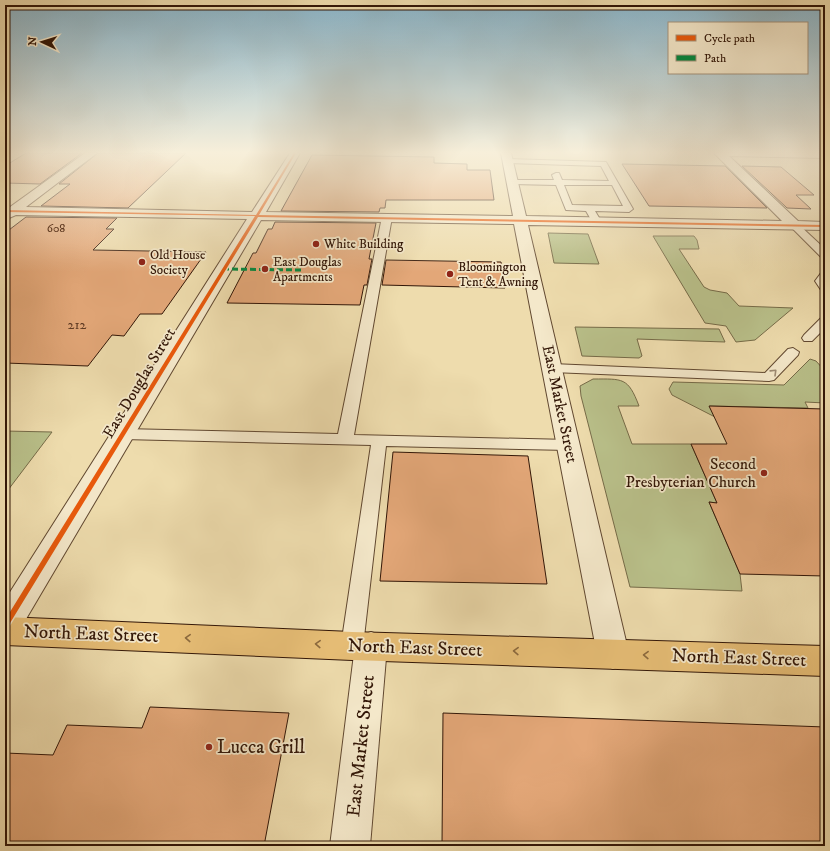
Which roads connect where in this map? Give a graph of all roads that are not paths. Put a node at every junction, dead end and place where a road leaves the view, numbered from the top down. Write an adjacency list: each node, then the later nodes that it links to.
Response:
1 (36, 193): 8 (street)
2 (270, 193): 9 (street, East Douglas Street)
3 (514, 193): 11 (street, East Market Street)
4 (563, 193): 7 (lane)
5 (620, 193): 7 (lane)
6 (761, 193): 13 (street)
7 (589, 208): 12 (lane)
8 (8, 213): 9 (street)
9 (256, 216): 10 (street); 22 (street, East Douglas Street)
10 (388, 217): 11 (street); 23 (lane)
11 (520, 220): 12 (street); 21 (street, East Market Street)
12 (596, 221): 13 (street)
13 (794, 225): 14 (street); 15 (lane)
14 (825, 226)
15 (825, 255)
16 (825, 275): 17 (lane)
17 (825, 288)
18 (825, 321): 19 (lane)
19 (808, 338)
20 (793, 352): 21 (lane, one-way to 20)
21 (552, 368): 25 (street, East Market Street)
22 (123, 434): 23 (lane); 26 (street, East Douglas Street)
23 (345, 440): 24 (lane)
24 (379, 441): 25 (lane); 28 (lane)
25 (569, 445): 29 (street, East Market Street)
26 (5, 626)
27 (5, 631): 28 (main road, North East Street, one-way to 27)
28 (361, 646): 29 (main road, North East Street, one-way to 28); 31 (street, East Market Street)
29 (613, 654): 30 (main road, North East Street, one-way to 29)
30 (825, 661)
31 (350, 846)

